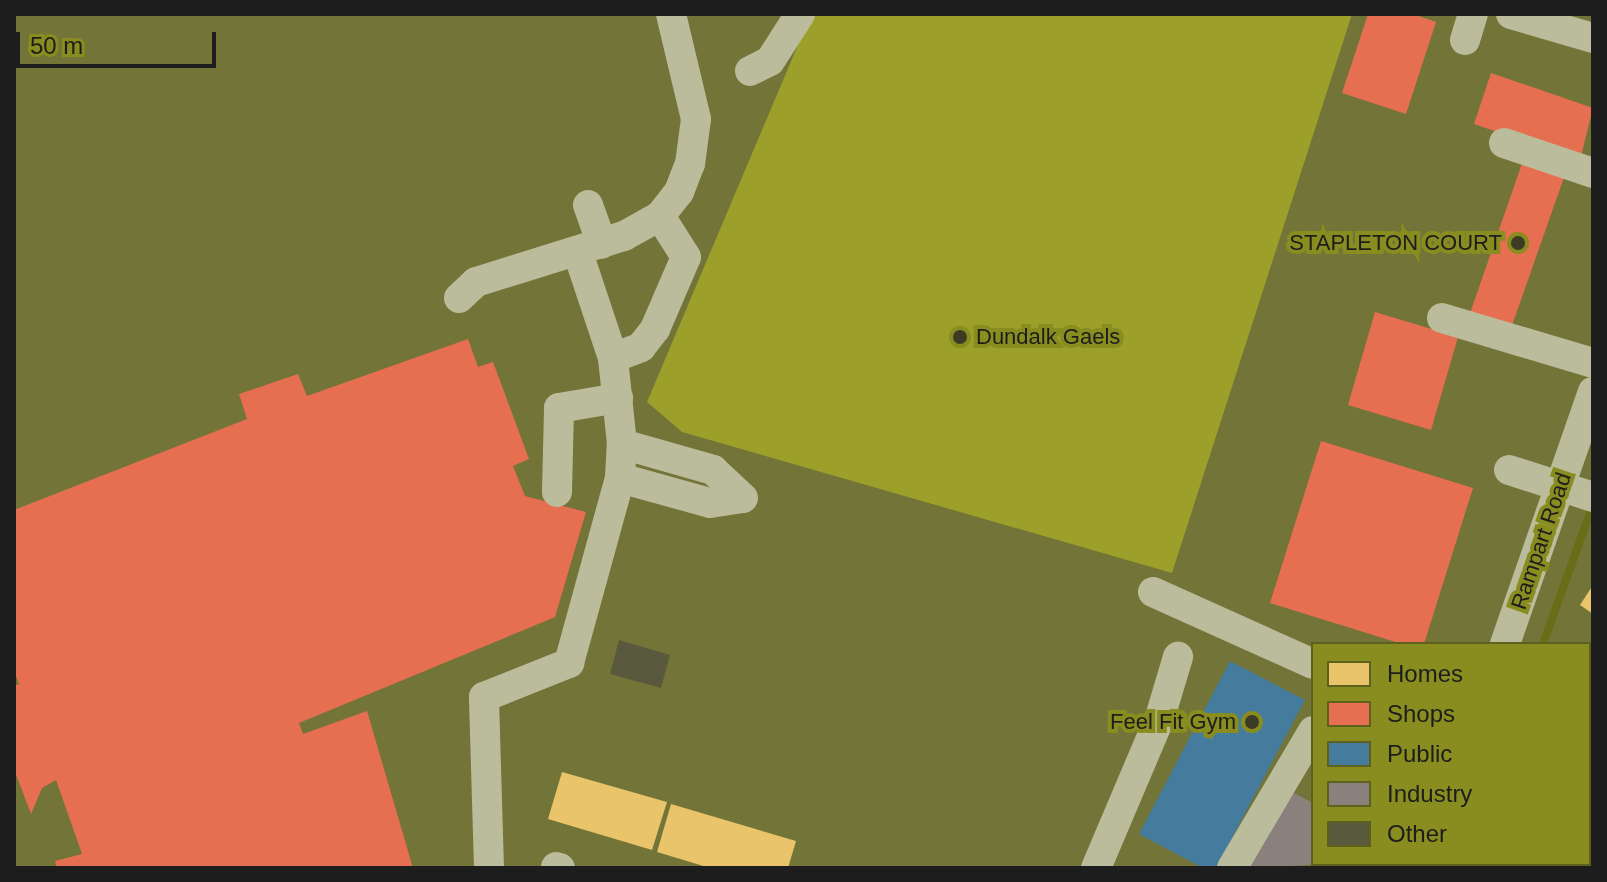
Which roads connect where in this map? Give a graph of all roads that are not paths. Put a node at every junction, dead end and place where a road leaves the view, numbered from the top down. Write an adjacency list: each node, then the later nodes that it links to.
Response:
1 (671, 14): 10 (street)
2 (800, 14): 6 (street)
3 (1511, 14): 4 (street)
4 (1549, 19): 5 (street)
5 (1593, 38)
6 (750, 71)
7 (1504, 143): 8 (street)
8 (1593, 173)
9 (588, 205): 11 (street)
10 (660, 216): 11 (street); 14 (street)
11 (580, 252): 12 (street); 14 (street)
12 (450, 301)
13 (1442, 318): 15 (street)
14 (613, 358): 17 (street)
15 (1593, 363)
16 (1593, 392): 22 (street, Rampart Road)
17 (618, 398): 18 (street); 21 (street)
18 (622, 444): 20 (street); 20 (street)
19 (1509, 470): 22 (street)
20 (620, 478): 28 (street)
21 (557, 492)
22 (1579, 492): 24 (street, Rampart Road)
23 (1153, 592): 26 (street)
24 (1506, 642)
25 (1178, 657): 29 (street)
26 (1311, 663)
27 (1311, 734): 30 (street)
28 (489, 868)
29 (1096, 868)
30 (1232, 868)

